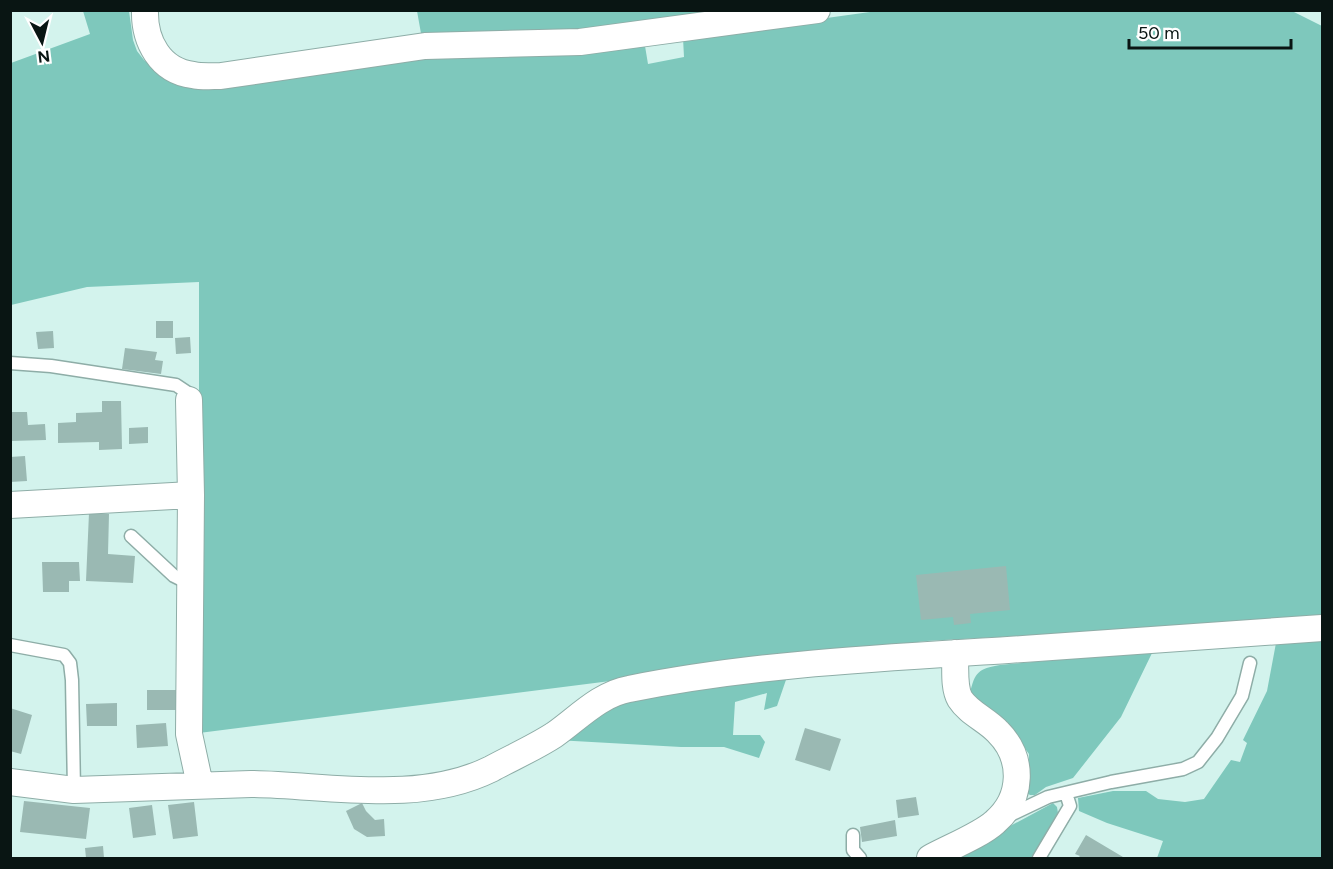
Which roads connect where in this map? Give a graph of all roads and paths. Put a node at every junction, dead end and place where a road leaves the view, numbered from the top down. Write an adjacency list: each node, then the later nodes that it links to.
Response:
1 (145, 10): 2 (street)
2 (817, 10)
3 (10, 363): 4 (lane)
4 (189, 400): 5 (street)
5 (191, 495): 6 (street); 8 (street)
6 (10, 505)
7 (131, 536): 8 (lane)
8 (190, 584): 14 (street)
9 (1323, 628): 11 (street)
10 (10, 645): 15 (lane)
11 (955, 653): 14 (street); 17 (street)
12 (1251, 663): 16 (lane)
13 (10, 782): 15 (street)
14 (200, 785): 15 (street)
15 (74, 790)
16 (1066, 793): 17 (lane); 21 (lane)
17 (994, 823): 20 (street)
18 (853, 835): 19 (lane)
19 (860, 858)
20 (930, 858)
21 (1039, 858)

